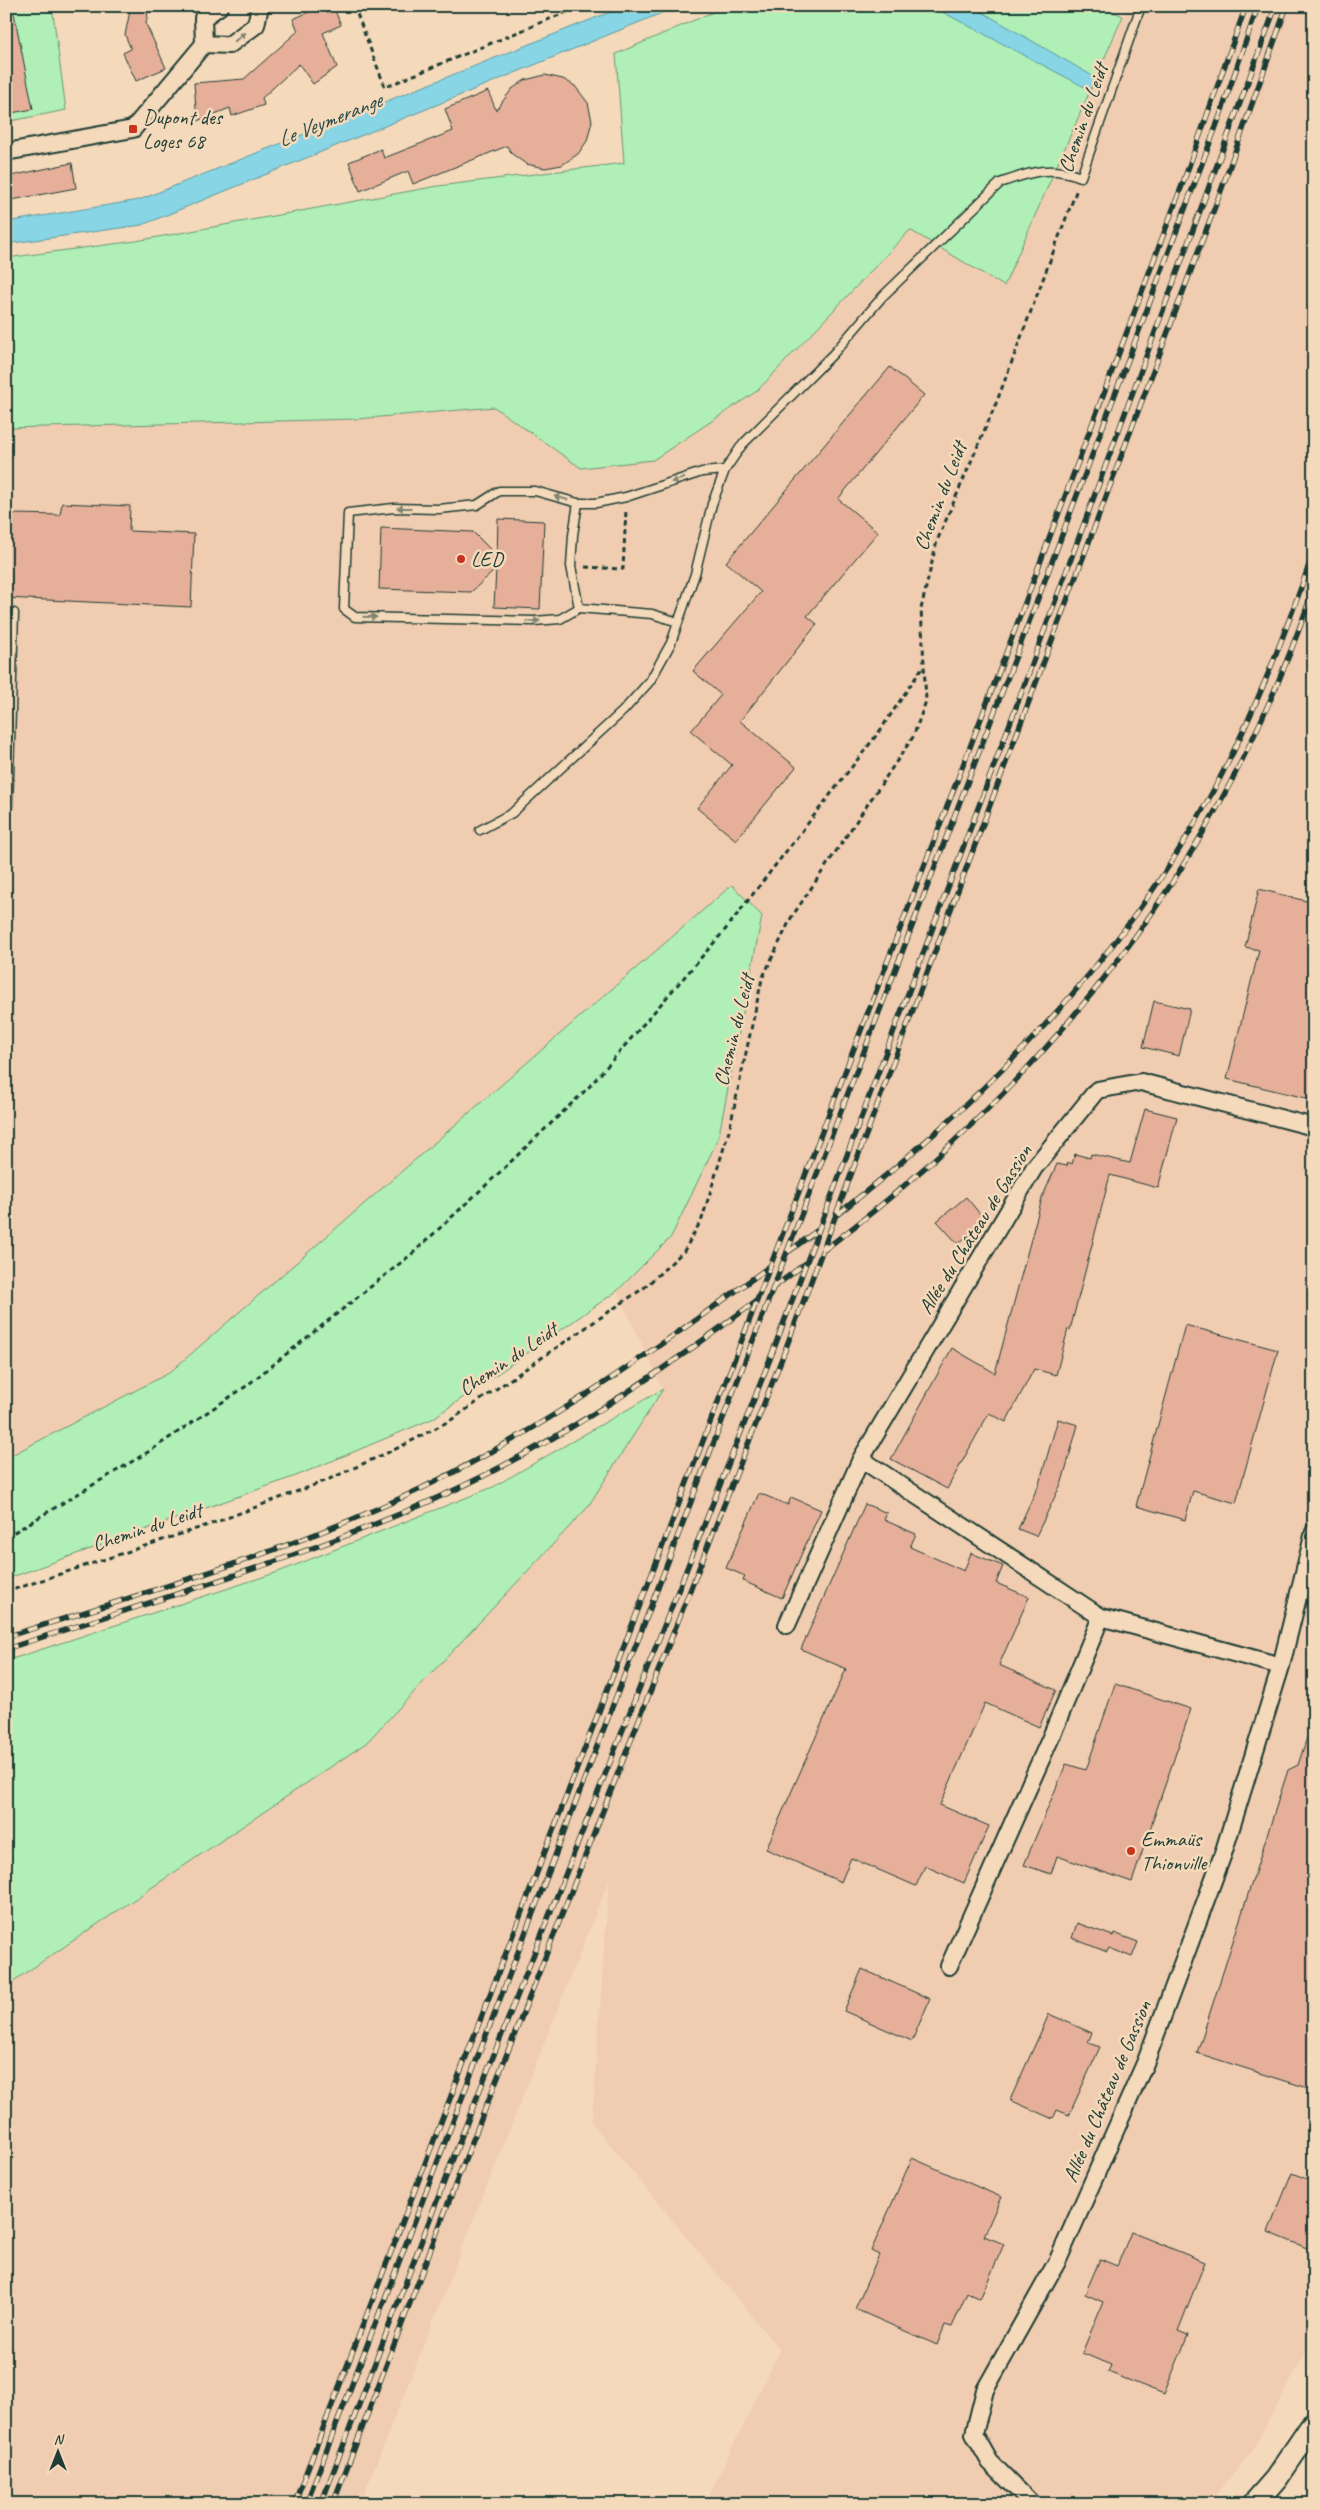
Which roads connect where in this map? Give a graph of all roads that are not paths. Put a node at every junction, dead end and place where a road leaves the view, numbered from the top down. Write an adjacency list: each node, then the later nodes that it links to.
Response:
1 (220, 6): 4 (street)
2 (260, 6): 4 (street, one-way to 2)
3 (1141, 6): 6 (lane, Chemin du Leidt)
4 (204, 44): 5 (street)
5 (6, 152)
6 (725, 470): 7 (lane, one-way to 7); 10 (lane)
7 (578, 503): 8 (lane); 8 (lane, one-way to 8)
8 (579, 608): 10 (lane)
9 (14, 613): 11 (lane)
10 (678, 622): 12 (lane)
11 (8, 806)
12 (480, 830)
13 (1314, 1127): 14 (street, Allée du Château de Gassion)
14 (861, 1459): 16 (street); 17 (street, Allée du Château de Gassion)
15 (1314, 1532): 18 (street, Allée du Château de Gassion)
16 (1101, 1617): 18 (street); 19 (street)
17 (787, 1625)
18 (1281, 1666): 21 (street, Allée du Château de Gassion)
19 (948, 1966)
20 (1314, 2424): 22 (main road)
21 (1032, 2504)
22 (1254, 2504)

